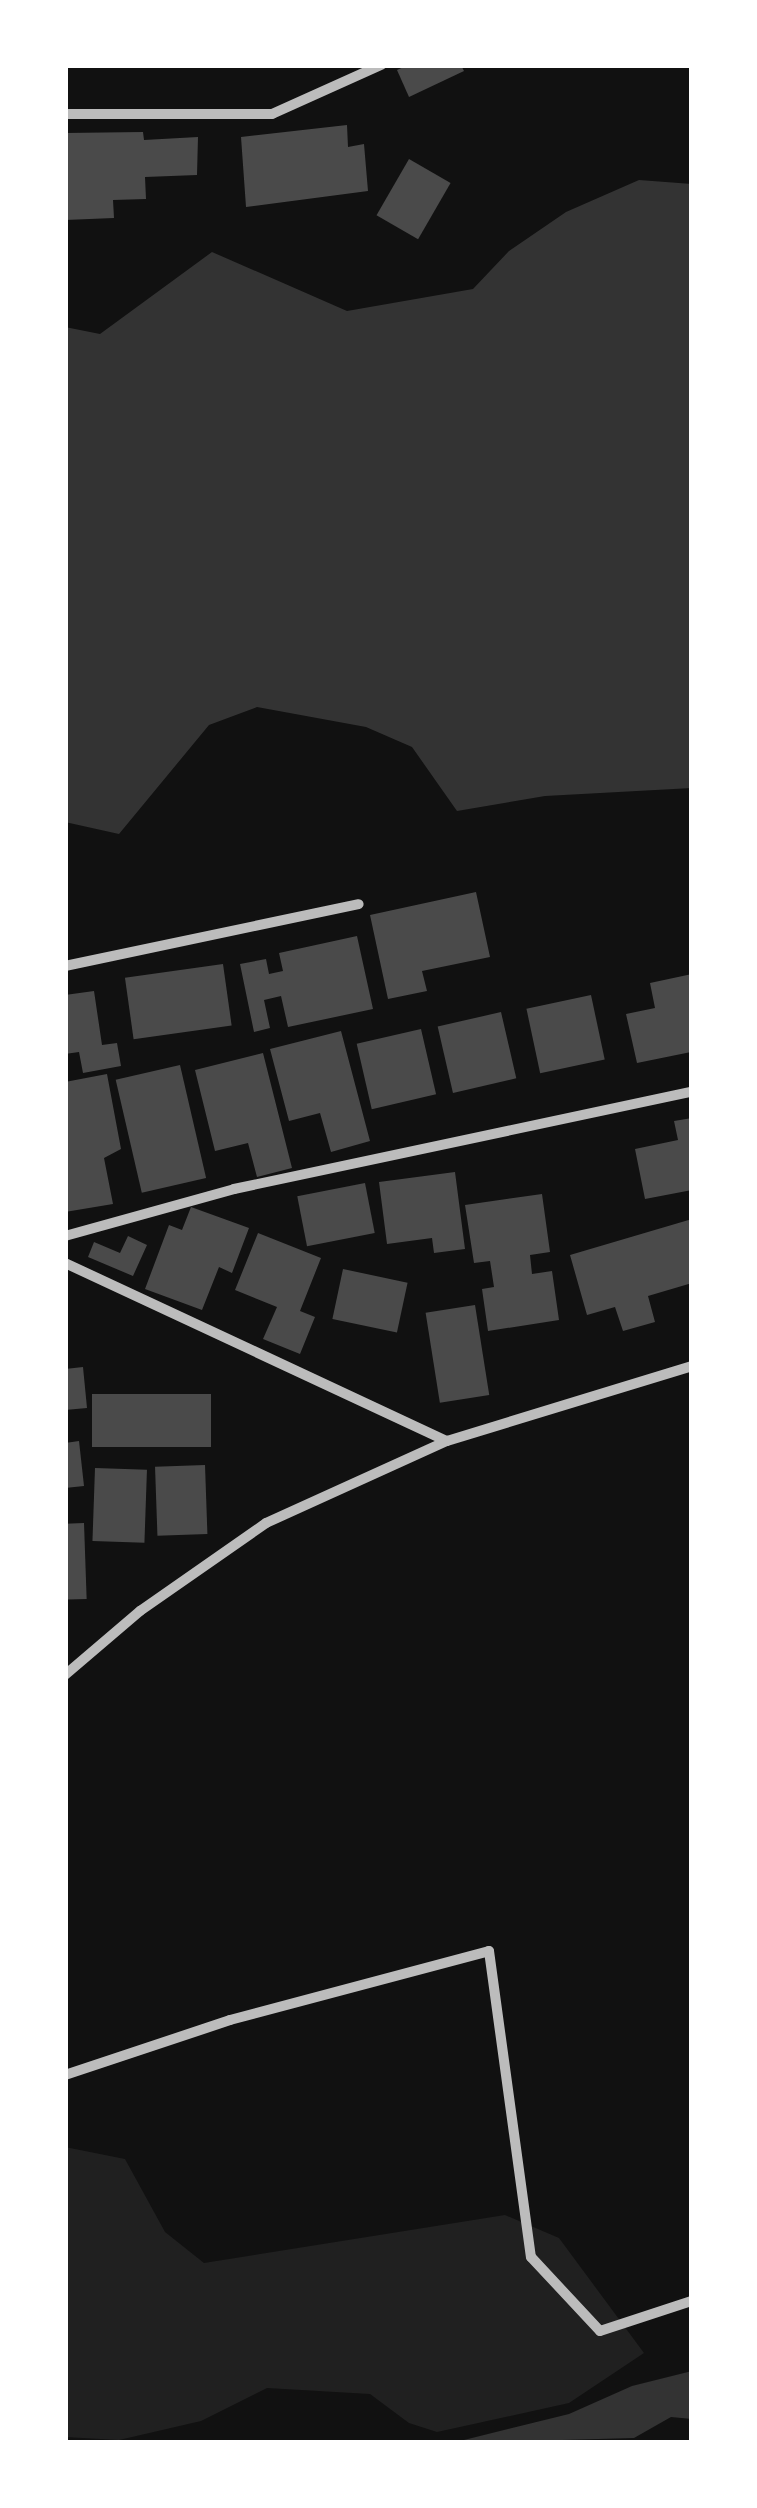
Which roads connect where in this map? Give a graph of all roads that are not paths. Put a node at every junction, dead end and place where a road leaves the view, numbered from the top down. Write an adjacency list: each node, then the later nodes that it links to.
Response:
1 (382, 65): 2 (street)
2 (65, 114)
3 (358, 904): 4 (street)
4 (65, 966)
5 (692, 1092): 6 (street)
6 (65, 1236)
7 (65, 1263): 9 (street)
8 (692, 1366): 9 (street)
9 (447, 1441): 10 (street)
10 (65, 1674)
11 (65, 2076): 12 (street)
12 (692, 2301)

